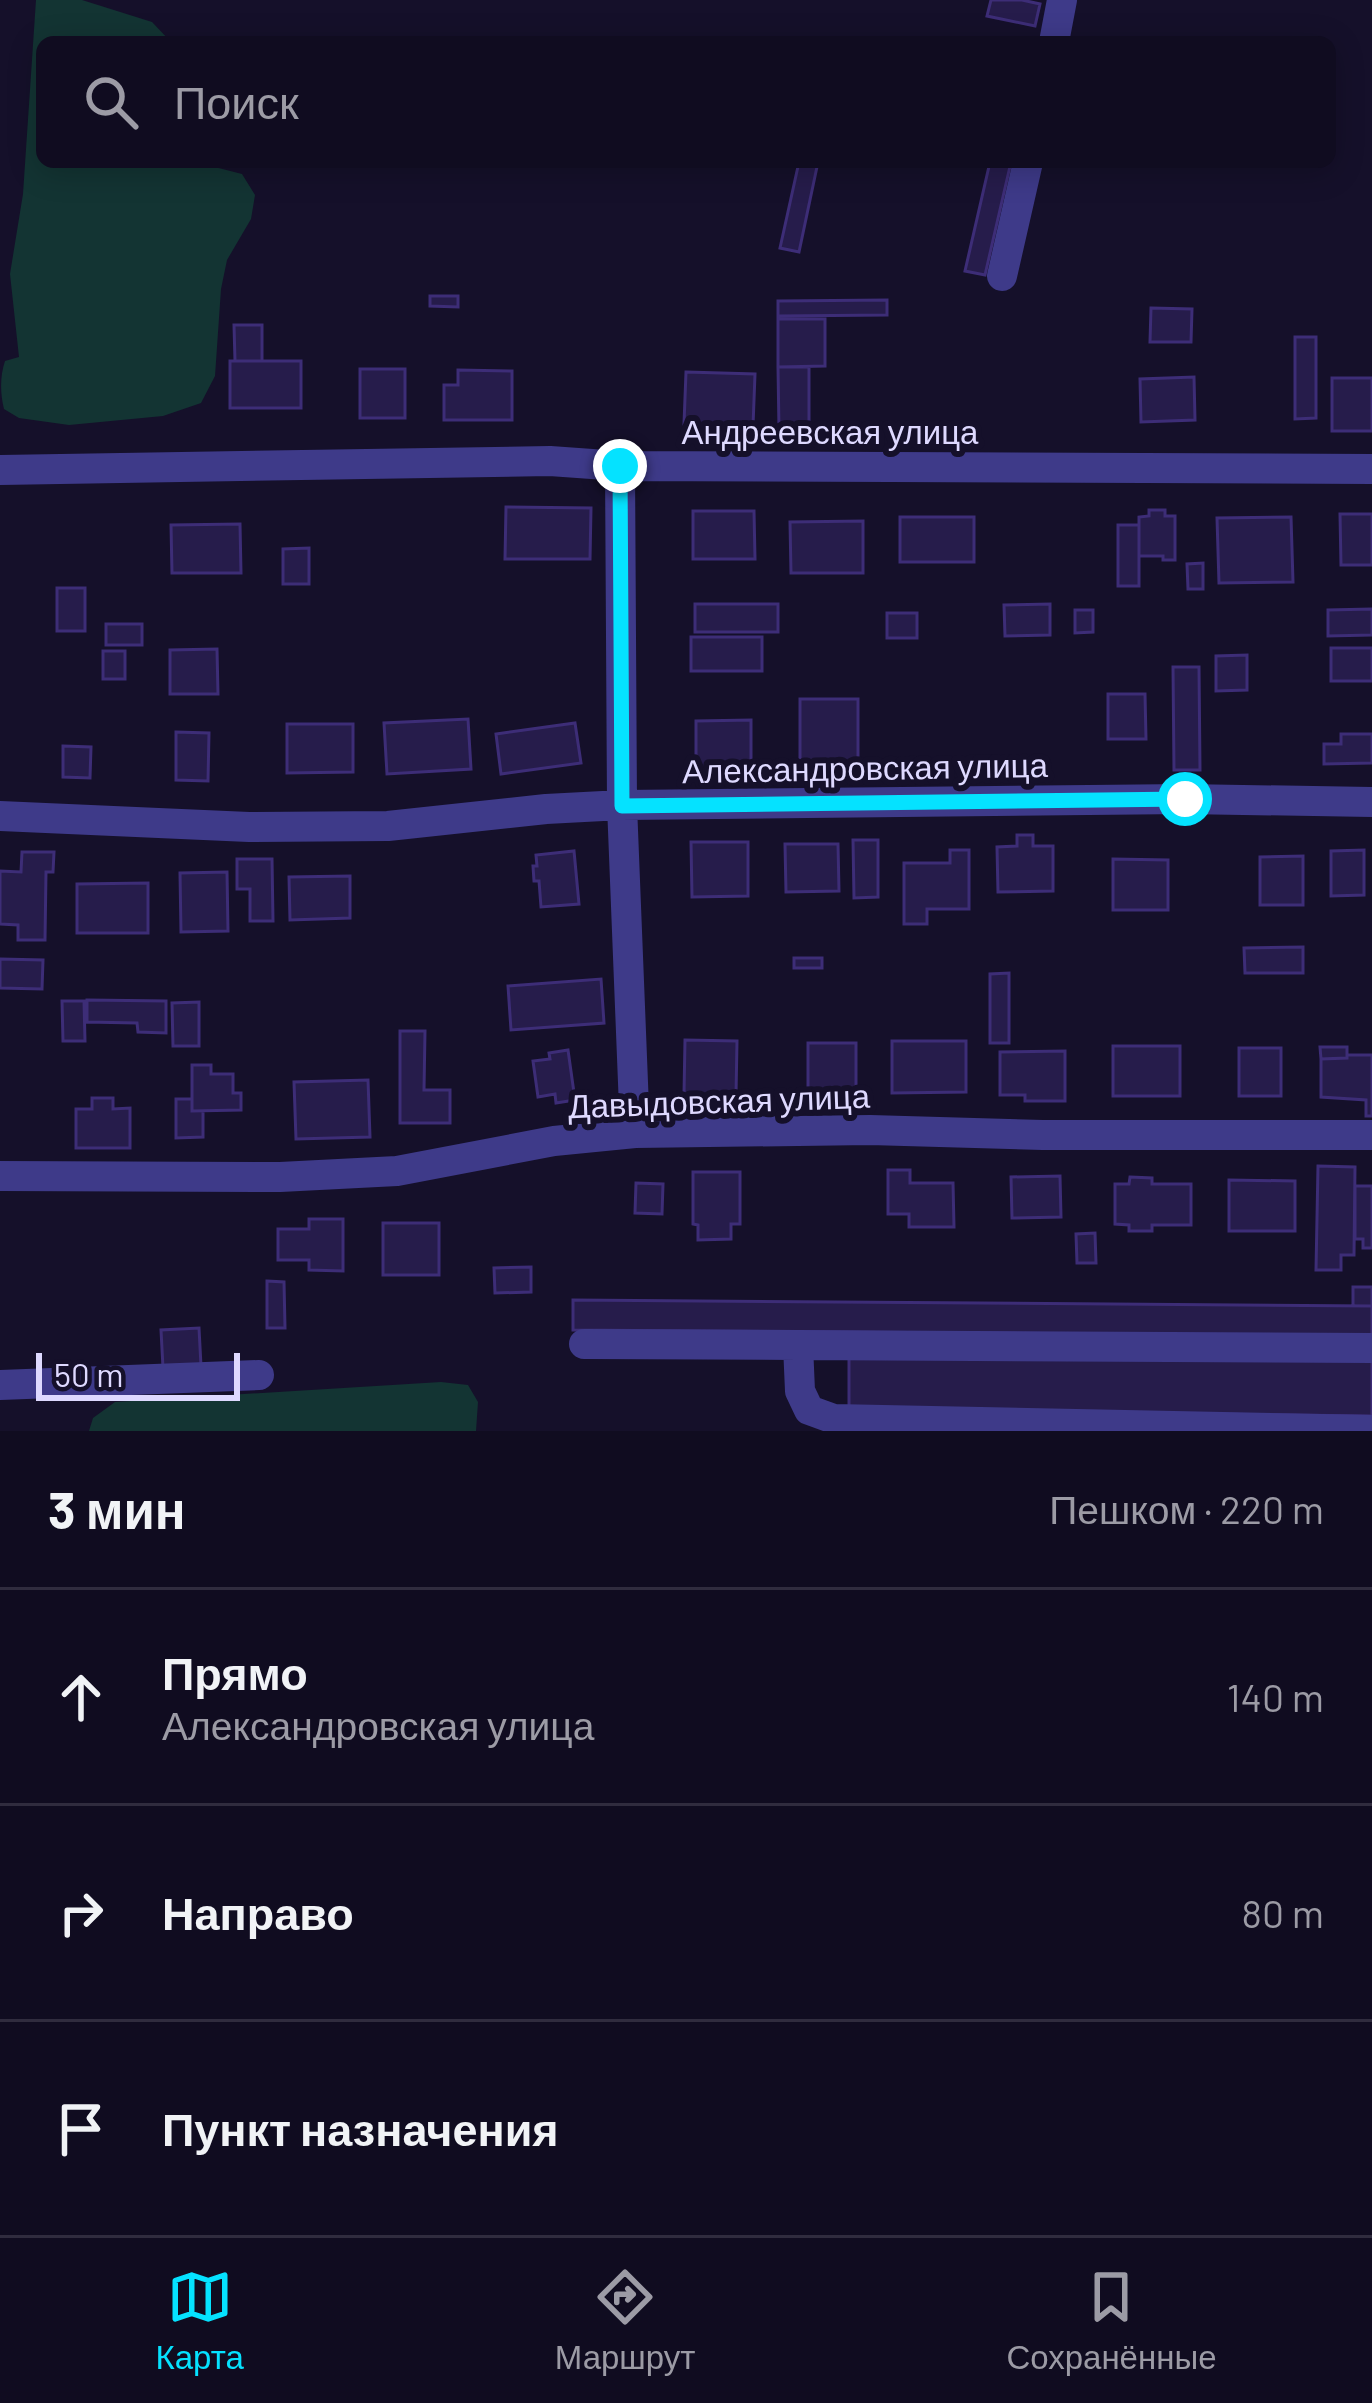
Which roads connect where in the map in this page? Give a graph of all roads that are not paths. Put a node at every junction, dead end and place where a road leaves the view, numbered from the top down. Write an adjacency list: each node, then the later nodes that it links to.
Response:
1 (1062, 0): 2 (street)
2 (1055, 36)
3 (1027, 168): 4 (street)
4 (1002, 276)
5 (620, 466): 6 (street, Андреевская улица); 7 (street, Андреевская улица); 9 (street)
6 (0, 470)
7 (1372, 470)
8 (1372, 802): 9 (street, Александровская улица)
9 (622, 806): 10 (street, Александровская улица); 11 (street)
10 (0, 816)
11 (634, 1133): 12 (street, Давыдовская улица); 13 (street, Давыдовская улица)
12 (1372, 1135)
13 (0, 1176)
14 (584, 1344): 15 (street)
15 (798, 1345): 16 (street); 19 (street)
16 (1372, 1348)
17 (259, 1375): 18 (street)
18 (0, 1385)
19 (1372, 1430)

